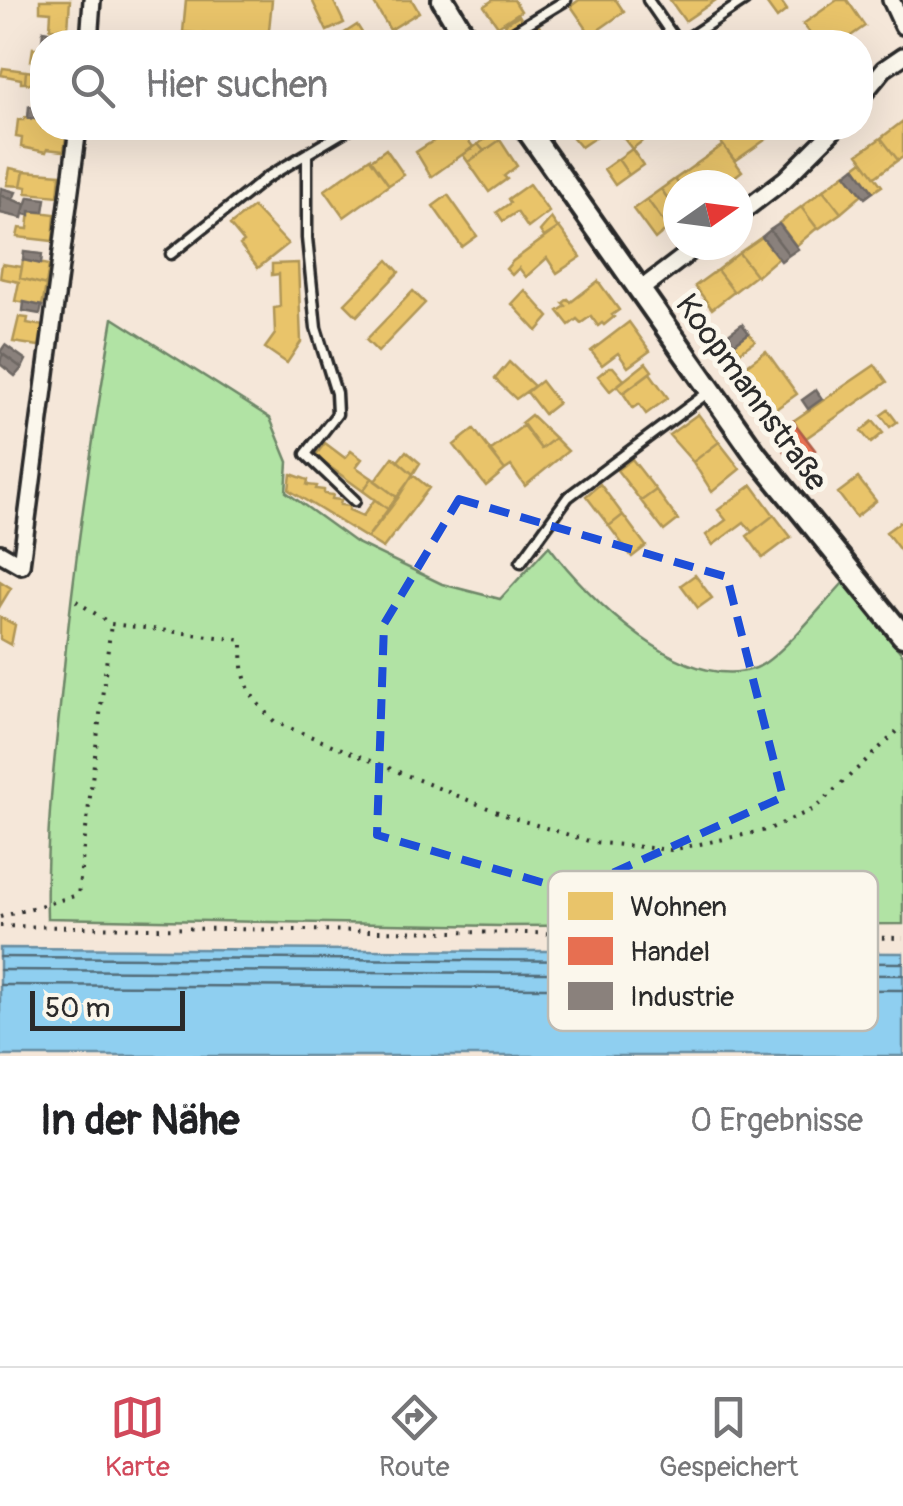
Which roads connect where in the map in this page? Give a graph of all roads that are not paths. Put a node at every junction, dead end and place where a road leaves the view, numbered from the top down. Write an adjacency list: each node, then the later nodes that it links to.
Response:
1 (92, 0): 8 (street)
2 (444, 0): 9 (street)
3 (566, 0): 10 (lane)
4 (648, 0): 11 (lane)
5 (746, 0): 12 (lane)
6 (891, 0): 7 (street)
7 (903, 26)
8 (90, 30)
9 (461, 30)
10 (517, 30)
11 (670, 30)
12 (698, 30)
13 (903, 56): 14 (street)
14 (873, 82)
15 (76, 140): 26 (street)
16 (330, 140): 19 (lane)
17 (534, 140): 23 (street, Koopmannstraße)
18 (824, 140): 20 (street)
19 (307, 154): 21 (lane); 25 (lane)
20 (753, 204)
21 (170, 254)
22 (679, 260): 23 (street)
23 (640, 290): 24 (street, Koopmannstraße)
24 (710, 392): 27 (lane); 28 (street, Koopmannstraße)
25 (355, 500)
26 (0, 553)
27 (521, 562)
28 (903, 636)

